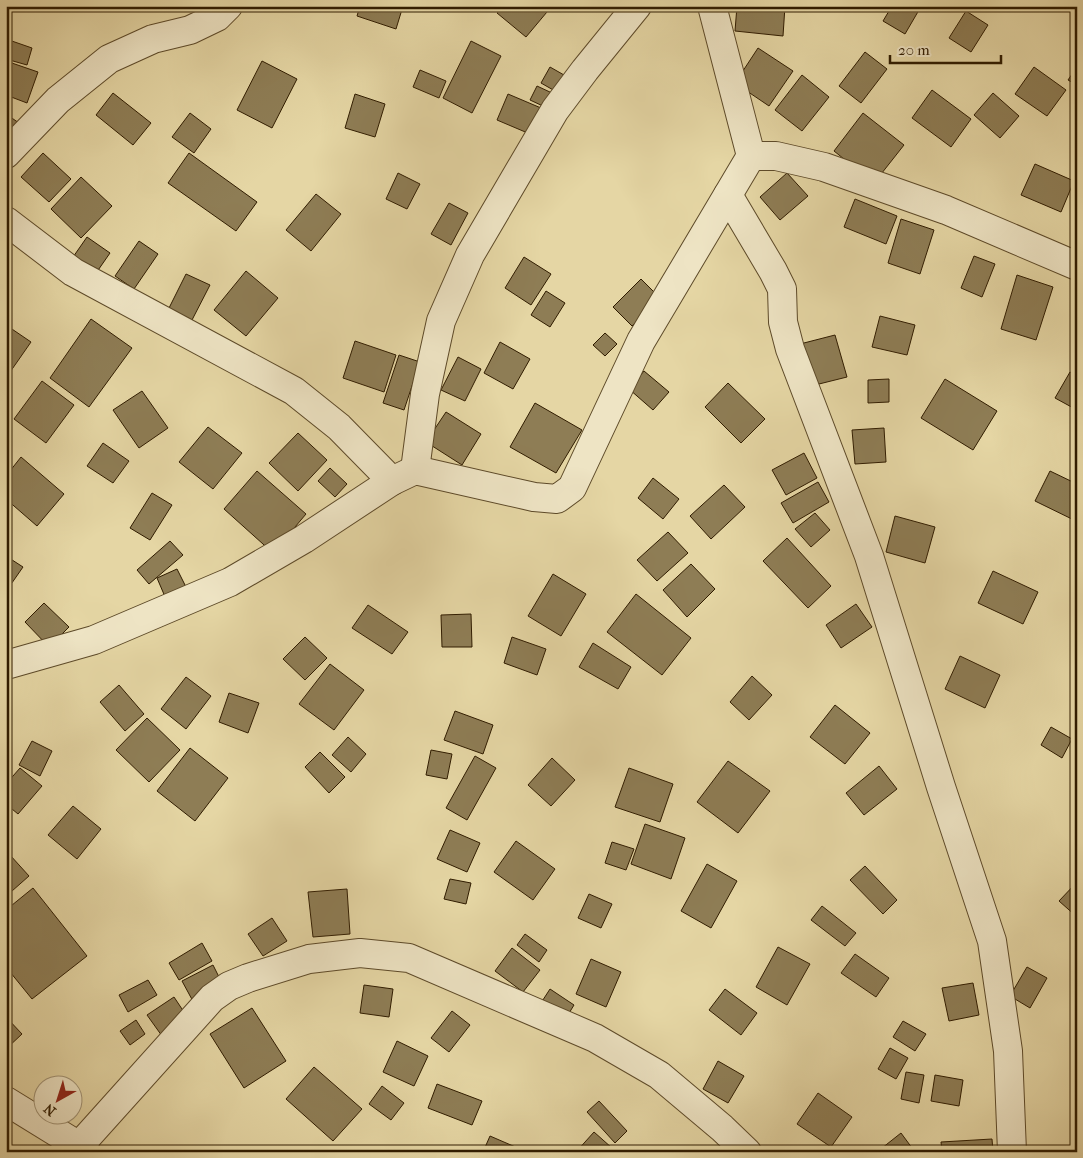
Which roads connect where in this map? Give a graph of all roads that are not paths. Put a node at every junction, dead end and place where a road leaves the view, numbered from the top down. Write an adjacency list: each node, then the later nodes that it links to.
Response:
1 (228, 6): 4 (street)
2 (637, 6): 9 (street)
3 (712, 6): 5 (street)
4 (6, 154)
5 (750, 156): 6 (street); 8 (street)
6 (728, 195): 9 (street); 14 (street)
7 (6, 221): 9 (street)
8 (1077, 266)
9 (403, 476): 10 (street)
10 (6, 665)
11 (6, 1101): 12 (street)
12 (83, 1149): 13 (street)
13 (747, 1152)
14 (1012, 1152)

